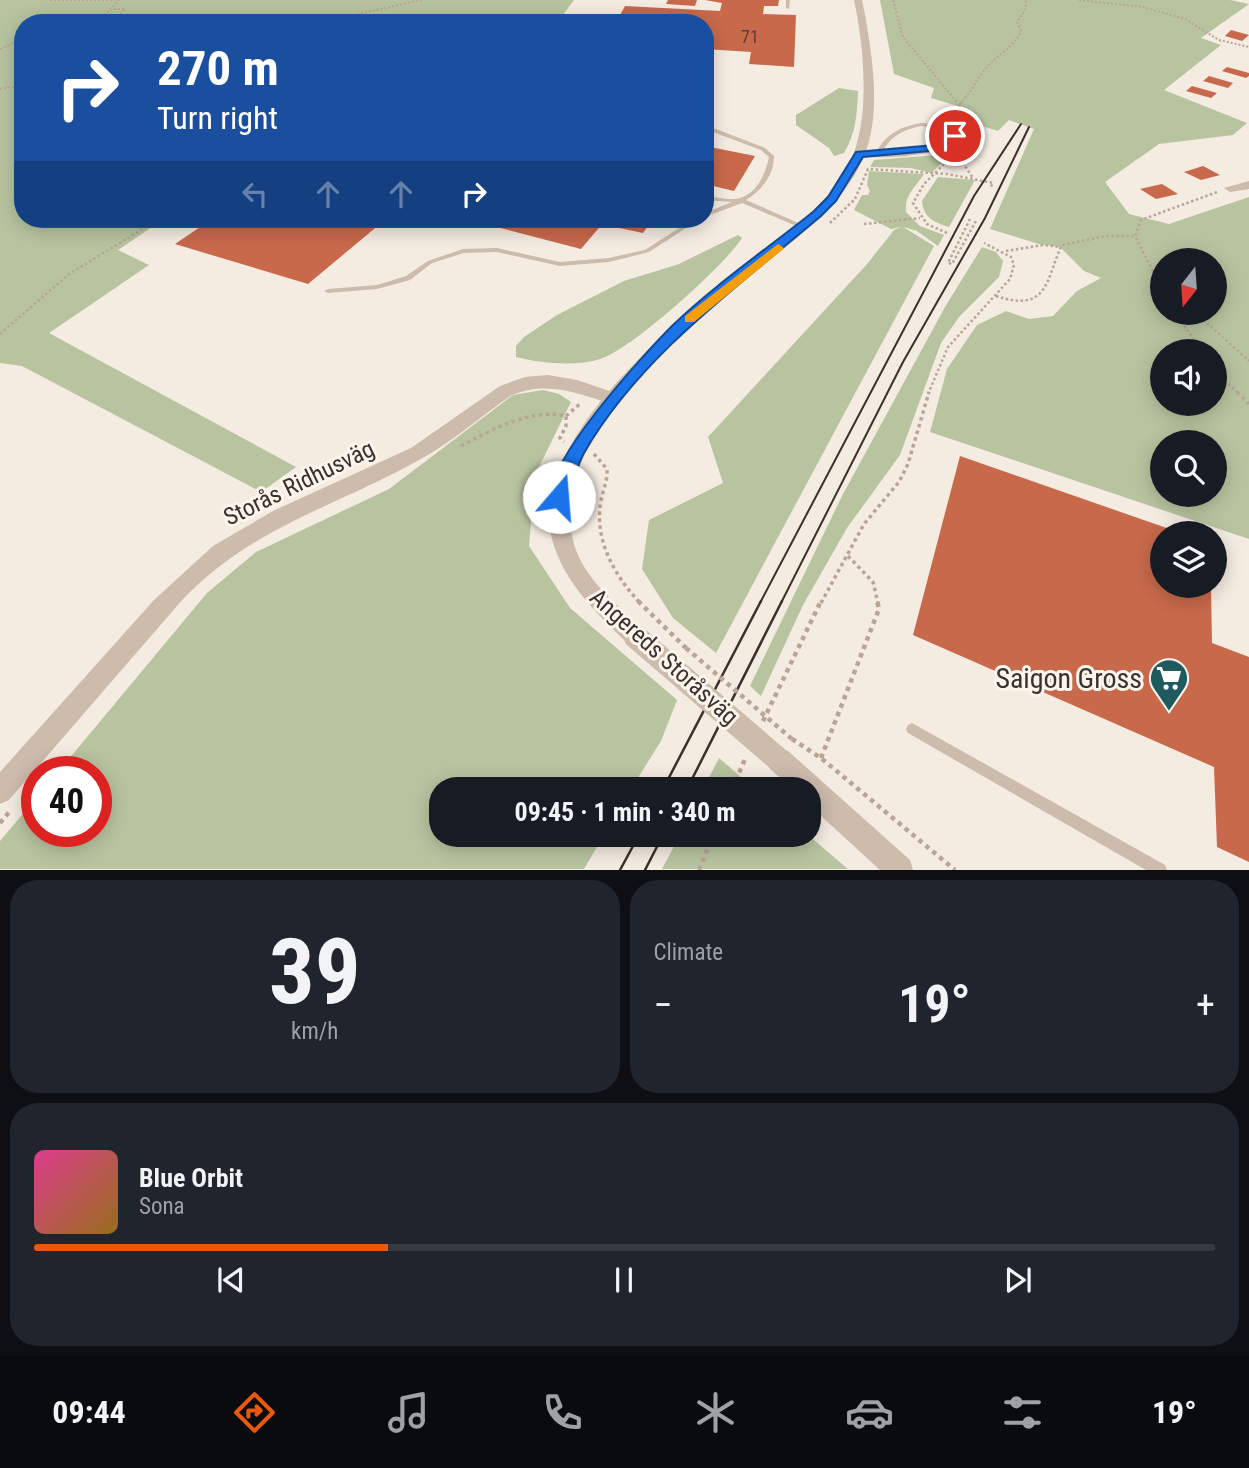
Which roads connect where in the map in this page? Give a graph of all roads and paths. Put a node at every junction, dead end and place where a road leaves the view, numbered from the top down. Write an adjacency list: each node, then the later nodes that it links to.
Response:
1 (50, 0): 2 (path)
2 (118, 0): 10 (path)
3 (421, 0): 13 (path)
4 (788, 0): 9 (lane)
5 (858, 0): 16 (street, Angereds Storåsväg)
6 (893, 0): 7 (path)
7 (1026, 0)
8 (1079, 0): 14 (path)
9 (788, 8)
10 (114, 9): 11 (path); 12 (path)
11 (101, 14)
12 (120, 14)
13 (358, 14)
14 (1249, 47)
15 (714, 130): 23 (lane)
16 (860, 154): 17 (lane); 31 (street, Angereds Storåsväg)
17 (877, 155): 17 (lane)
18 (933, 174): 20 (path); 25 (path); 32 (path)
19 (1249, 185): 21 (street)
20 (990, 188)
21 (1230, 188): 34 (path)
22 (714, 199): 23 (lane)
23 (743, 201): 24 (lane); 31 (lane)
24 (714, 212)
25 (920, 218): 28 (path); 33 (path)
26 (970, 219): 27 (path)
27 (976, 221)
28 (864, 224)
29 (145, 228): 42 (path)
30 (683, 228): 39 (lane)
31 (803, 228): 45 (street, Angereds Storåsväg)
32 (824, 229)
33 (947, 233)
34 (1135, 236): 36 (path); 38 (path)
35 (984, 243): 37 (path)
36 (1061, 247): 37 (path); 40 (path)
37 (1006, 251): 40 (path)
38 (1150, 265)
39 (328, 291)
40 (996, 296): 49 (path)
41 (1210, 326): 43 (path)
42 (0, 334)
43 (1249, 361)
44 (1227, 383): 46 (path)
45 (615, 399): 47 (street, Angereds Storåsväg); 56 (street, Storås Ridhusväg)
46 (1249, 404)
47 (578, 448): 48 (path); 53 (path, Angereds Storåsväg, bridge); 53 (street, Angereds Storåsväg, bridge)
48 (455, 449)
49 (848, 556): 50 (path); 54 (path)
50 (762, 724)
51 (912, 729): 61 (lane)
52 (750, 748): 55 (path)
53 (785, 750): 54 (path); 59 (street, Angereds Storåsväg)
54 (821, 758): 60 (path)
55 (738, 777)
56 (0, 791)
57 (708, 847): 58 (path)
58 (699, 870)
59 (900, 870)
60 (955, 870)
61 (1160, 870)

